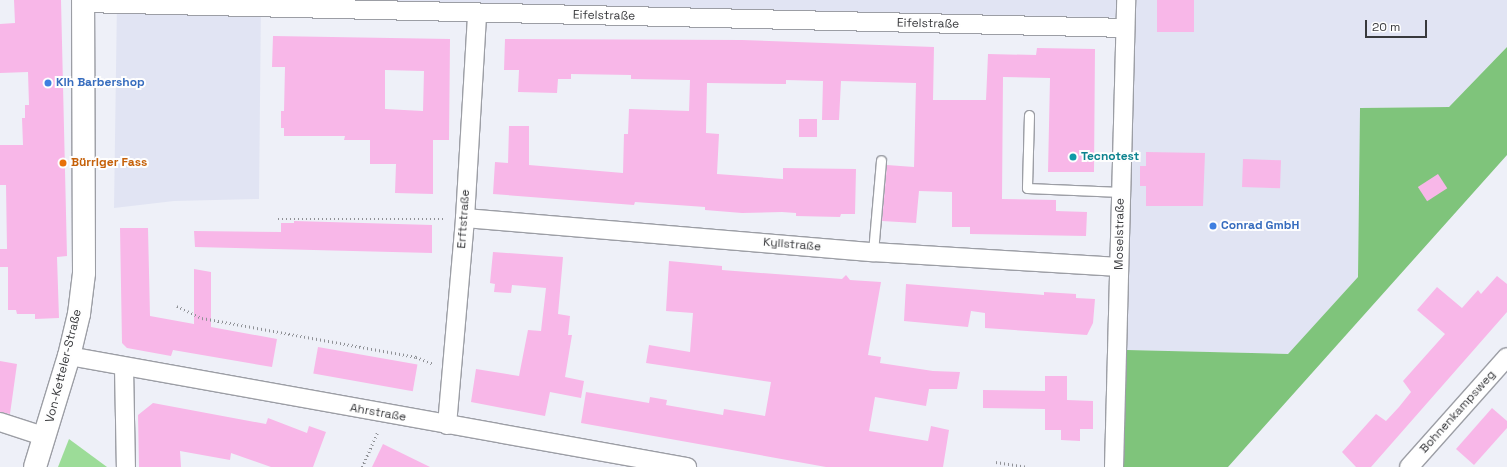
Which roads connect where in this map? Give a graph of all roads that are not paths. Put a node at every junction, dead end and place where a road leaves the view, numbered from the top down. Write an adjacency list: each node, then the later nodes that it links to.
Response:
1 (1126, 0): 4 (street, Moselstraße)
2 (83, 2): 3 (street, Eifelstraße); 11 (street, Von-Ketteler-Straße)
3 (477, 12): 4 (street, Eifelstraße); 8 (street, Erftstraße)
4 (1125, 28): 7 (street, Moselstraße)
5 (1029, 115): 7 (lane)
6 (881, 160): 9 (lane)
7 (1121, 192): 10 (street, Moselstraße)
8 (465, 218): 9 (street, Kyllstraße); 15 (street, Erftstraße)
9 (873, 252): 10 (street, Kyllstraße)
10 (1119, 267): 20 (street, Moselstraße)
11 (69, 356): 13 (street, Ahrstraße); 16 (street, Von-Ketteler-Straße)
12 (1507, 358): 21 (street, Bohnenkampsweg)
13 (124, 367): 15 (street, Ahrstraße); 18 (street)
14 (0, 422): 16 (street)
15 (447, 425): 19 (street, Ahrstraße)
16 (46, 437): 17 (street, Von-Ketteler-Straße)
17 (36, 467)
18 (126, 467)
19 (687, 467)
20 (1114, 467)
21 (1408, 467)

